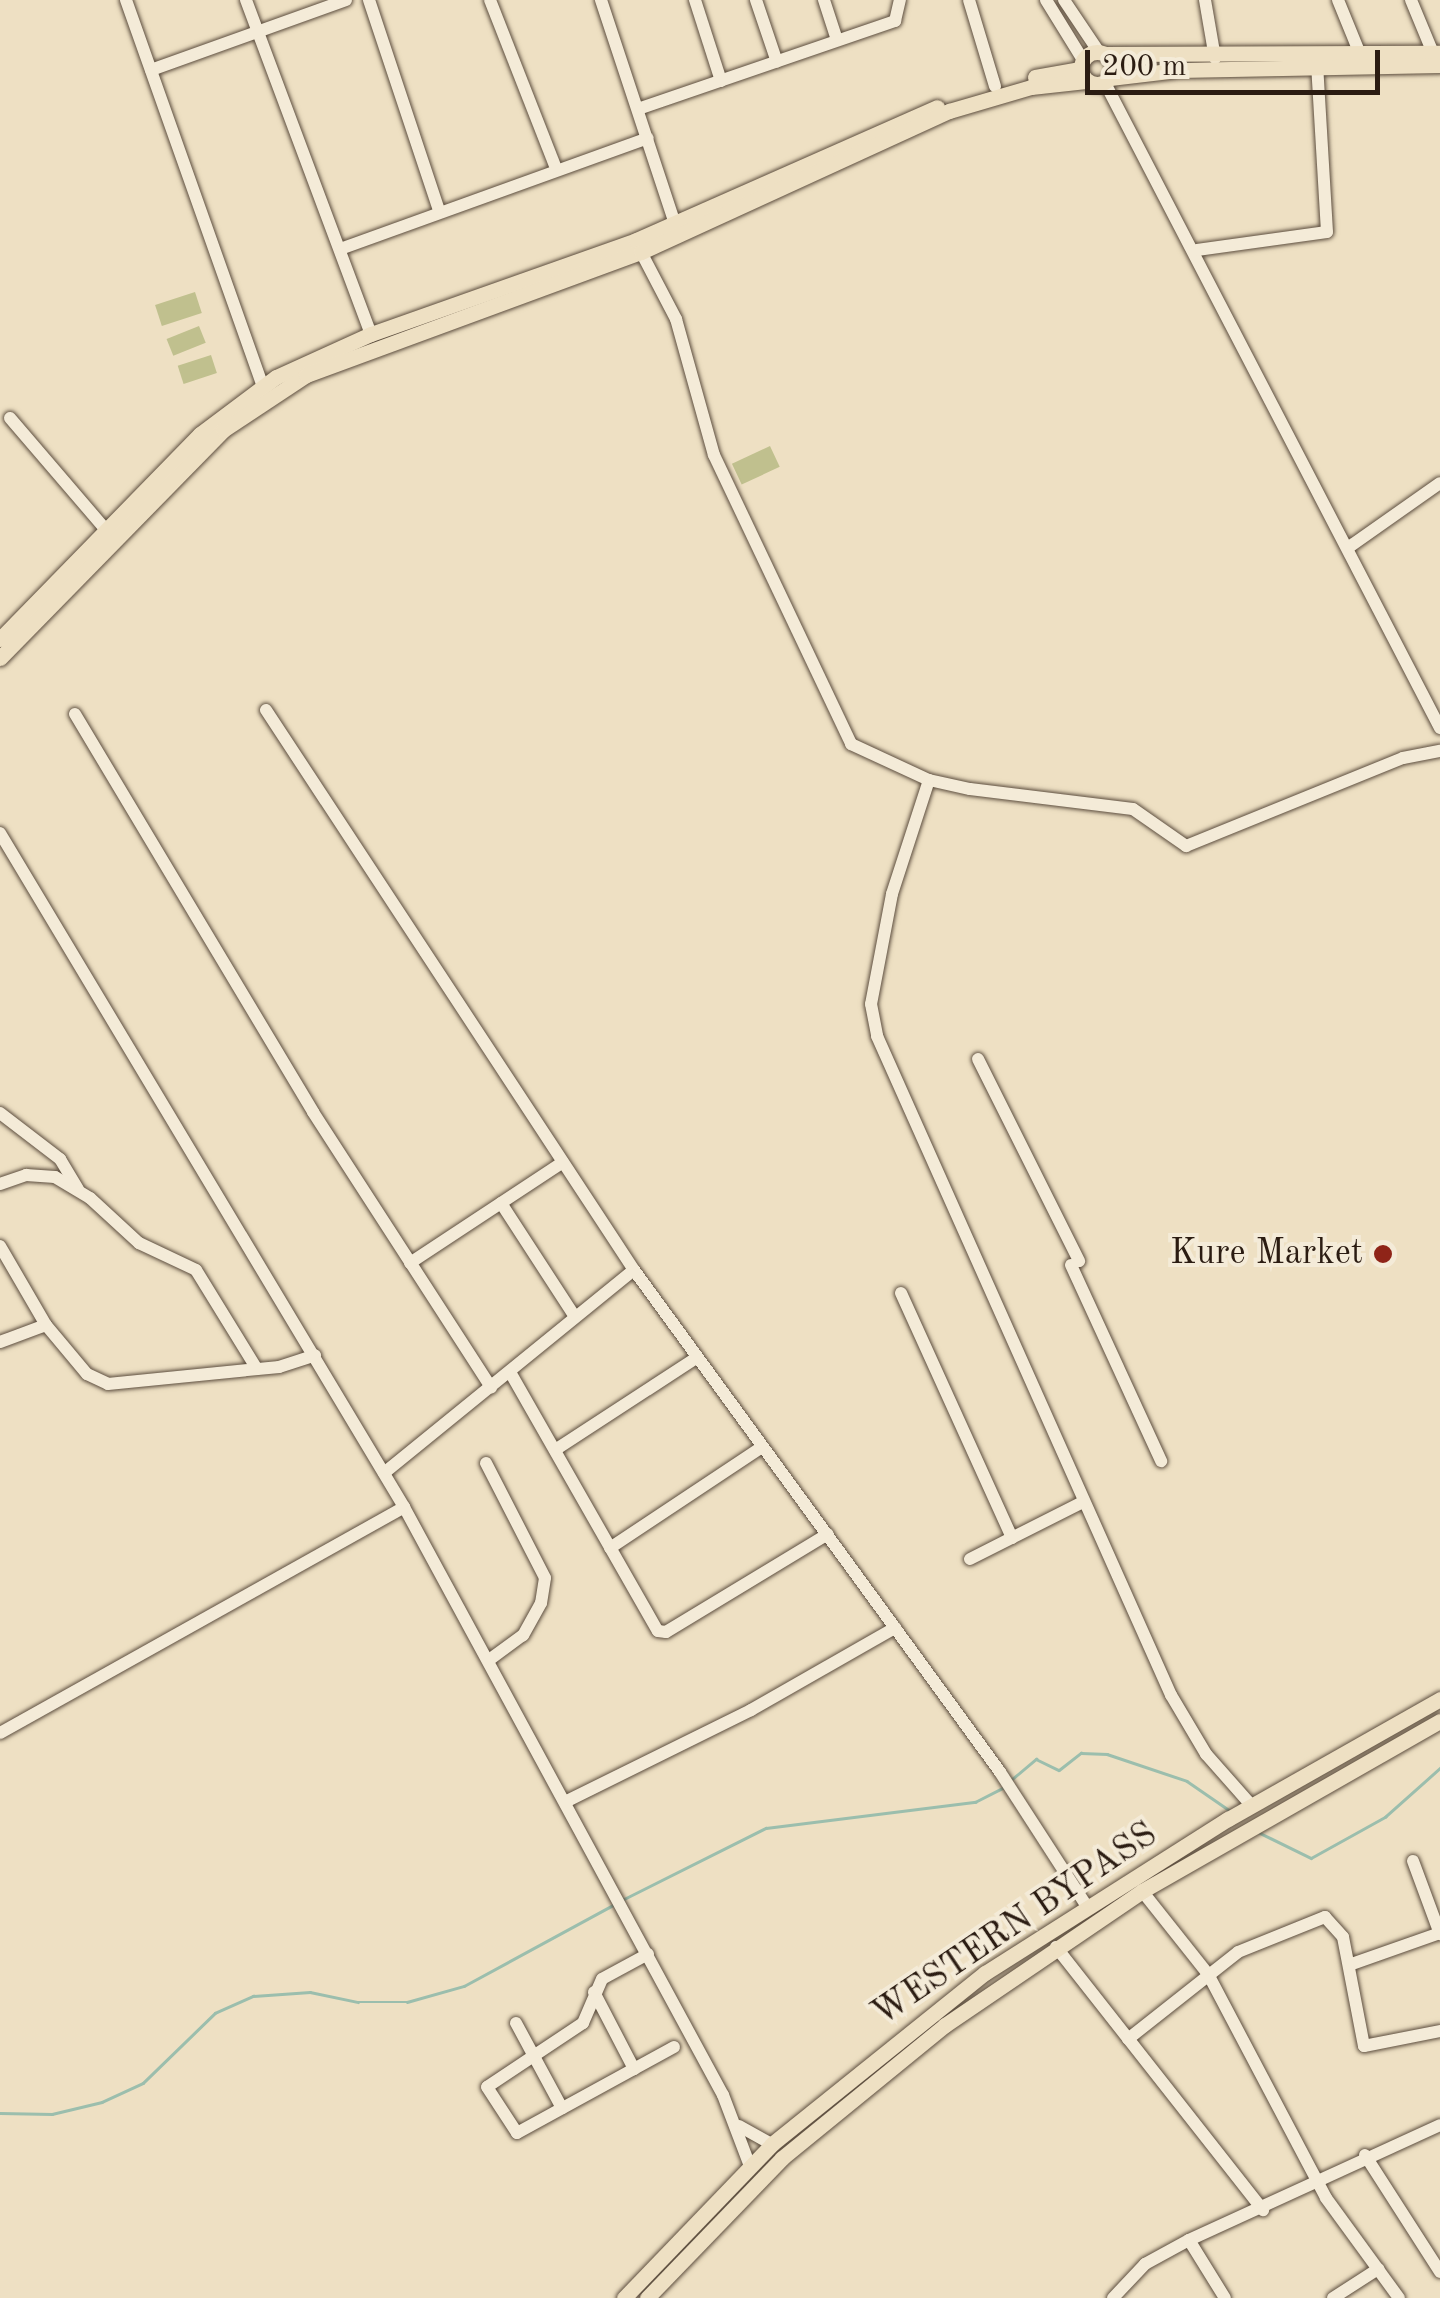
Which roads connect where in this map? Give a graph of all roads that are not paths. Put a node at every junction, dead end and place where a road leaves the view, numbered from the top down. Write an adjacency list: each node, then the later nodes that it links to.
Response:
1 (126, 0): 25 (street)
2 (246, 0): 17 (street)
3 (346, 0): 17 (street)
4 (369, 0): 33 (street)
5 (490, 0): 32 (street)
6 (601, 0): 30 (street)
7 (695, 0): 28 (street)
8 (756, 0): 23 (street)
9 (824, 0): 18 (street)
10 (900, 0): 18 (street)
11 (969, 0): 29 (street)
12 (1046, 0): 26 (street)
13 (1064, 0): 19 (street)
14 (1206, 0): 22 (street)
15 (1338, 0): 20 (street)
16 (1411, 0): 21 (street)
17 (258, 33): 25 (street); 35 (street)
18 (837, 40): 23 (street)
19 (1102, 53): 22 (main road); 26 (main road); 27 (main road)
20 (1360, 54): 21 (main road); 22 (main road)
21 (1438, 57): 24 (main road)
22 (1215, 58)
23 (777, 62): 28 (street)
24 (1317, 66): 27 (main road); 36 (street)
25 (151, 70): 39 (street)
26 (1083, 70): 27 (main road); 29 (main road); 37 (main road)
27 (1108, 80): 36 (street)
28 (721, 81): 30 (street)
29 (995, 86): 34 (main road)
30 (638, 109): 31 (street)
31 (648, 138): 32 (street); 34 (street)
32 (556, 168): 33 (street)
33 (439, 210): 35 (street)
34 (675, 224): 38 (main road)
35 (340, 249): 38 (street)
36 (1197, 250): 43 (street)
37 (640, 252): 45 (main road); 50 (street)
38 (371, 334): 39 (main road)
39 (262, 385): 42 (main road)
40 (10, 418): 42 (street)
41 (1440, 484): 43 (street)
42 (106, 530): 44 (main road)
43 (1349, 547): 48 (street)
44 (0, 639)
45 (0, 658)
46 (266, 710): 54 (street)
47 (75, 714): 59 (street)
48 (1440, 728)
49 (1440, 751): 50 (street)
50 (929, 780): 75 (street)
51 (0, 832): 65 (street)
52 (978, 1059): 72 (street)
53 (0, 1113): 56 (street)
54 (563, 1162): 57 (street); 60 (street)
55 (0, 1184): 56 (street)
56 (78, 1189): 67 (street)
57 (500, 1204): 59 (street); 62 (street)
58 (0, 1246): 63 (street)
59 (410, 1262): 69 (street)
60 (634, 1270): 62 (street); 66 (street)
61 (901, 1293): 78 (street)
62 (575, 1318): 68 (street)
63 (46, 1325): 64 (street); 67 (street)
64 (0, 1342)
65 (316, 1356): 67 (street); 74 (street)
66 (696, 1358): 70 (street); 71 (street)
67 (257, 1368)
68 (510, 1372): 69 (street); 71 (street)
69 (491, 1387): 74 (street)
70 (762, 1446): 77 (street); 79 (street)
71 (556, 1450): 79 (street)
72 (1161, 1461)
73 (486, 1463): 82 (street)
74 (384, 1473): 76 (street)
75 (1080, 1504): 78 (street); 87 (street)
76 (404, 1508): 82 (street); 85 (street)
77 (828, 1534): 79 (street); 81 (street)
78 (1012, 1538): 80 (street)
79 (610, 1548)
80 (970, 1559)
81 (895, 1628): 86 (street); 90 (street)
82 (489, 1660): 86 (street)
83 (1440, 1700): 87 (main road, WESTERN BYPASS)
84 (1440, 1721): 89 (main road, WESTERN BYPASS)
85 (0, 1734)
86 (565, 1802): 93 (street)
87 (1248, 1808): 90 (main road, WESTERN BYPASS)
88 (1413, 1860): 91 (street)
89 (1142, 1891): 92 (main road, WESTERN BYPASS); 95 (street)
90 (1086, 1906): 106 (main road, WESTERN BYPASS)
91 (1440, 1933): 94 (street)
92 (1056, 1946): 99 (street); 116 (main road, WESTERN BYPASS)
93 (648, 1954): 96 (street); 104 (street)
94 (1349, 1965): 95 (street); 98 (street)
95 (1208, 1974): 99 (street); 109 (street)
96 (594, 1992): 101 (street); 102 (street)
97 (516, 2023): 101 (street)
98 (1440, 2031)
99 (1128, 2039): 110 (street)
100 (674, 2048): 102 (street)
101 (534, 2055): 103 (street); 103 (street)
102 (634, 2069): 103 (street)
103 (562, 2108)
104 (738, 2125): 106 (street); 108 (street)
105 (1440, 2126): 107 (street)
106 (772, 2144): 108 (main road, WESTERN BYPASS)
107 (1365, 2155): 109 (street); 112 (street)
108 (750, 2166): 115 (main road, WESTERN BYPASS)
109 (1320, 2179): 110 (street); 113 (street)
110 (1263, 2210): 111 (street)
111 (1189, 2240): 117 (street); 118 (street)
112 (1435, 2252): 114 (street)
113 (1378, 2270): 119 (street); 120 (street)
114 (1440, 2272)
115 (624, 2298)
116 (646, 2298)
117 (1112, 2298)
118 (1225, 2298)
119 (1333, 2298)
120 (1399, 2298)

